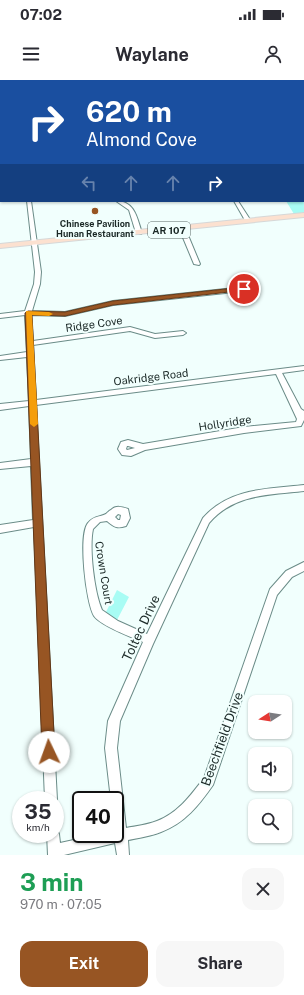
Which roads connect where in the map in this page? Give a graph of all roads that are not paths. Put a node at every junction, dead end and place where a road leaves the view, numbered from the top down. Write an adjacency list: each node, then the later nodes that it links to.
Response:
1 (29, 202): 8 (street)
2 (120, 202): 7 (street)
3 (237, 202): 5 (street)
4 (304, 215): 5 (main road, AR 107)
5 (248, 221): 6 (main road, AR 107)
6 (182, 228): 7 (main road, AR 107); 10 (street)
7 (139, 232): 8 (main road, AR 107)
8 (34, 243): 9 (main road, AR 107); 12 (street)
9 (0, 246)
10 (198, 264)
11 (244, 289): 12 (street)
12 (28, 313): 13 (street); 15 (street)
13 (0, 316)
14 (183, 333): 15 (street, Ridge Cove)
15 (30, 343): 16 (street)
16 (30, 354): 17 (street); 20 (street)
17 (0, 358)
18 (304, 368): 19 (street, Oakridge Road)
19 (278, 371): 20 (street, Oakridge Road); 22 (street)
20 (33, 403): 21 (street, Oakridge Road); 25 (street)
21 (0, 407)
22 (301, 413): 23 (street, Hollyridge)
23 (301, 424): 24 (street, Hollyridge)
24 (143, 447)
25 (36, 462): 26 (street); 29 (street)
26 (0, 466)
27 (304, 488): 32 (street, Toltec Drive)
28 (108, 517): 32 (street, Crown Court)
29 (38, 523): 30 (street); 33 (street)
30 (0, 529)
31 (304, 566): 35 (street, Beechfield Drive)
32 (149, 640): 34 (street, Toltec Drive)
33 (51, 791)
34 (116, 791)
35 (124, 835)
36 (53, 843): 39 (street)
37 (93, 843): 39 (street, Beechfield Drive)
38 (122, 843): 40 (street, Toltec Drive)
39 (54, 853)
40 (123, 855)

